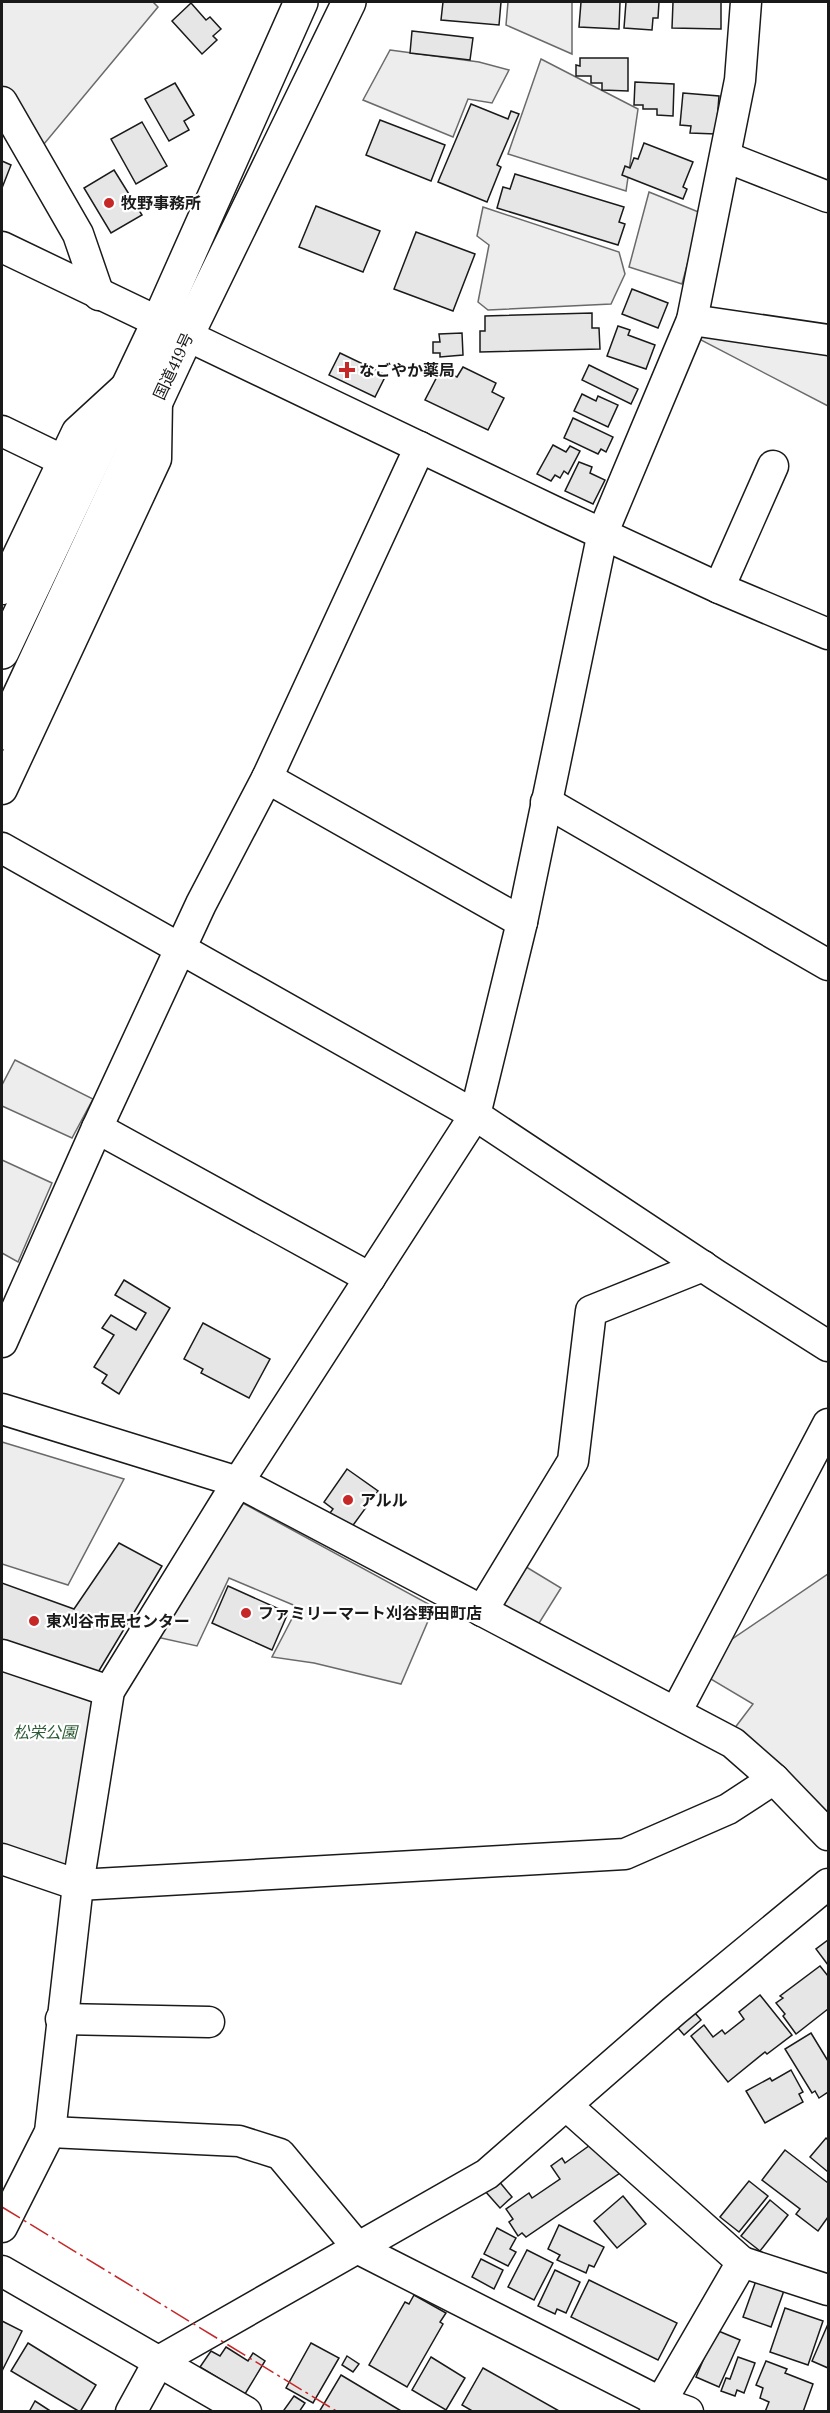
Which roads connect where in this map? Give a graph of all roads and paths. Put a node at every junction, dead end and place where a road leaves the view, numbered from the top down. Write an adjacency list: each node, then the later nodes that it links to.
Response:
1 (301, 2): 10 (highway, 国道419号)
2 (349, 2): 10 (highway, 国道419号)
3 (746, 2): 5 (street)
4 (2, 102): 8 (street)
5 (726, 157): 6 (street); 9 (street)
6 (828, 198)
7 (2, 246): 8 (street)
8 (99, 295): 10 (street)
9 (692, 320): 11 (street); 17 (street)
10 (173, 328): 12 (highway, 国道419号); 14 (street)
11 (828, 340)
12 (144, 392): 15 (street); 21 (highway, 国道419号); 22 (highway, 国道419号); 24 (street)
13 (2, 431): 15 (street)
14 (420, 447): 17 (street); 23 (street)
15 (64, 460): 19 (street)
16 (773, 466): 18 (street)
17 (603, 532): 18 (street); 25 (street)
18 (719, 588): 20 (street)
19 (2, 589)
20 (828, 634)
21 (2, 652)
22 (2, 733)
23 (267, 778): 27 (street); 28 (street)
24 (2, 789)
25 (546, 802): 27 (street); 29 (street)
26 (2, 848): 28 (street)
27 (522, 922): 30 (street)
28 (182, 950): 30 (street); 31 (street)
29 (828, 965)
30 (475, 1115): 32 (street); 33 (street)
31 (97, 1128): 33 (street); 34 (street)
32 (703, 1266): 35 (street); 39 (street)
33 (370, 1278): 38 (street)
34 (2, 1342)
35 (828, 1346)
36 (2, 1409): 38 (street)
37 (828, 1424): 42 (street)
38 (238, 1482): 39 (street); 41 (street)
39 (482, 1611): 42 (street)
40 (2, 1655): 41 (street)
41 (109, 1691): 47 (street)
42 (676, 1712): 43 (street)
43 (774, 1779): 44 (street); 47 (street)
44 (828, 1835)
45 (2, 1859): 47 (street)
46 (828, 1884): 50 (street)
47 (78, 1885): 48 (street)
48 (61, 2019): 49 (street); 51 (street)
49 (209, 2022)
50 (567, 2106): 53 (street); 54 (street)
51 (50, 2132): 52 (street); 53 (street)
52 (2, 2228)
53 (359, 2249): 57 (street); 58 (street)
54 (742, 2262): 56 (street); 58 (street)
55 (2, 2271): 57 (street)
56 (828, 2290)
57 (159, 2361): 59 (street); 60 (street)
58 (657, 2407): 61 (street)
59 (131, 2412)
60 (246, 2412)
61 (688, 2412)

